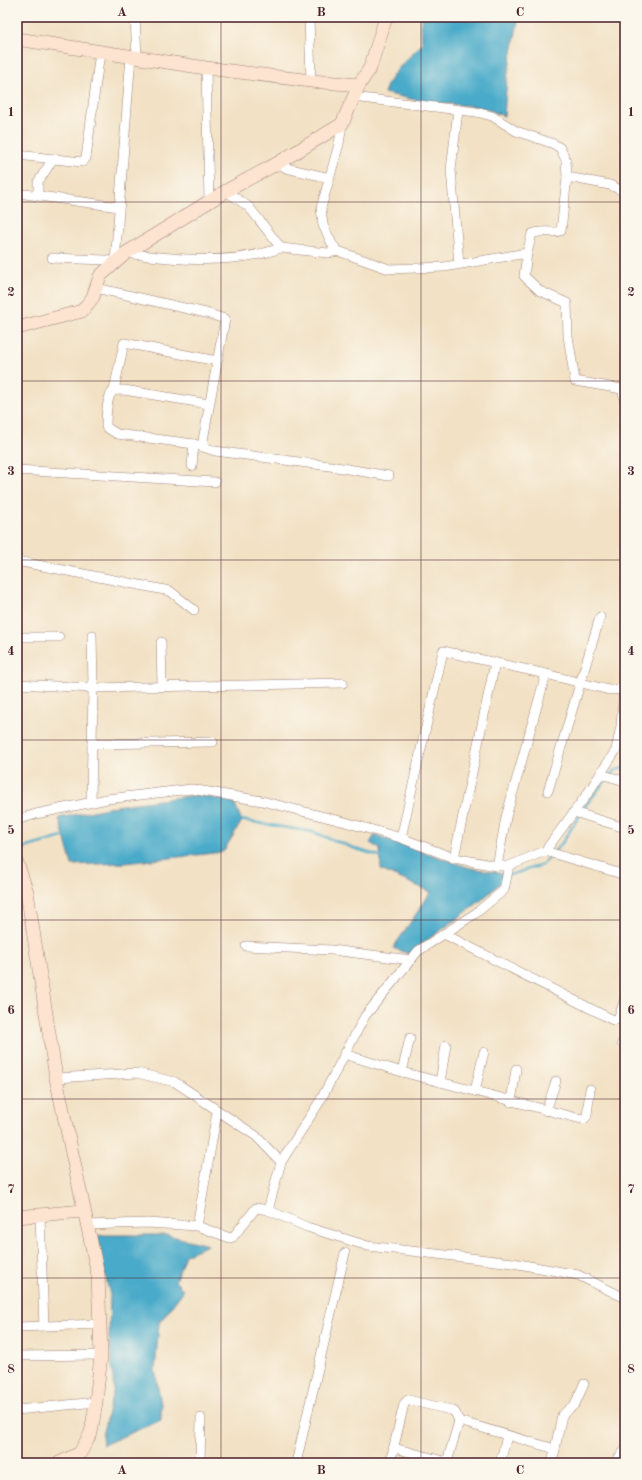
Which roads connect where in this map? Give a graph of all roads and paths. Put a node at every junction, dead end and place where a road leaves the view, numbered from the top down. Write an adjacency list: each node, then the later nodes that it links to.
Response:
1 (135, 17): 6 (street)
2 (309, 17): 8 (street)
3 (386, 17): 9 (street)
4 (17, 39): 5 (street)
5 (100, 52): 6 (street); 14 (street)
6 (134, 57): 7 (street); 23 (street)
7 (206, 68): 8 (street); 22 (street)
8 (310, 81): 9 (street)
9 (359, 84): 10 (street)
10 (353, 97): 11 (street); 12 (street)
11 (458, 110): 16 (street); 30 (street)
12 (342, 124): 15 (street); 17 (street)
13 (17, 156): 14 (street)
14 (54, 159): 21 (street)
15 (278, 163): 17 (street); 18 (street)
16 (567, 177): 19 (street); 26 (street)
17 (330, 178): 25 (street)
18 (226, 191): 22 (street); 24 (street)
19 (625, 192)
20 (25, 194): 21 (street)
21 (38, 196): 23 (street)
22 (209, 202): 27 (street)
23 (119, 207): 29 (street)
24 (282, 248): 25 (street); 27 (street)
25 (338, 251): 30 (street)
26 (527, 252): 30 (street); 35 (street)
27 (126, 253): 29 (street)
28 (52, 258): 29 (street)
29 (114, 262): 31 (street)
30 (459, 264)
31 (96, 288): 32 (street); 33 (street)
32 (17, 328)
33 (217, 361): 34 (street); 36 (street)
34 (114, 390): 36 (street); 37 (street)
35 (625, 401)
36 (209, 404): 37 (street)
37 (198, 445): 38 (street); 40 (street)
38 (192, 466)
39 (17, 470): 41 (street)
40 (390, 476)
41 (216, 482)
42 (17, 562): 43 (street)
43 (194, 610)
44 (600, 617): 53 (street)
45 (92, 635): 56 (street)
46 (17, 637): 47 (street)
47 (59, 637)
48 (161, 642): 55 (street)
49 (495, 663): 50 (street); 67 (street); 69 (street)
50 (546, 674): 53 (street); 71 (street)
51 (625, 676): 57 (street)
52 (343, 683): 55 (street)
53 (580, 683): 57 (street); 62 (street)
54 (17, 684): 56 (street)
55 (162, 686): 56 (street)
56 (93, 688): 59 (street)
57 (624, 689): 60 (street)
58 (213, 742): 59 (street)
59 (92, 744): 63 (street)
60 (606, 776): 61 (street); 64 (street)
61 (625, 781)
62 (548, 791)
63 (91, 802): 65 (street); 67 (street)
64 (578, 814): 66 (street); 68 (street)
65 (17, 820)
66 (625, 828)
67 (401, 838): 69 (street)
68 (550, 852): 72 (street); 73 (street)
69 (454, 858): 71 (street)
70 (17, 863): 84 (street)
71 (497, 866): 72 (street)
72 (507, 873): 74 (street)
73 (625, 875)
74 (444, 934): 76 (street); 77 (street)
75 (246, 946): 76 (street)
76 (411, 960): 81 (street)
77 (625, 999)
78 (410, 1038): 83 (street)
79 (446, 1045): 86 (street)
80 (484, 1052): 88 (street)
81 (344, 1054): 83 (street); 92 (street)
82 (516, 1069): 89 (street)
83 (402, 1072): 86 (street)
84 (56, 1078): 91 (street); 94 (street)
85 (556, 1081): 90 (street)
86 (440, 1082): 88 (street)
87 (590, 1089): 90 (street)
88 (475, 1091): 89 (street)
89 (511, 1102): 90 (street)
90 (546, 1111)
91 (217, 1112): 92 (street); 98 (street)
92 (281, 1162): 93 (street)
93 (268, 1210): 98 (street); 100 (street)
94 (83, 1211): 95 (street); 97 (street)
95 (40, 1216): 96 (street); 102 (street)
96 (17, 1217)
97 (87, 1225): 98 (street); 101 (street)
98 (197, 1226)
99 (345, 1253): 119 (street)
100 (625, 1298)
101 (101, 1324): 102 (street); 104 (street)
102 (44, 1326): 103 (street)
103 (17, 1327)
104 (100, 1355): 105 (street); 107 (street)
105 (17, 1356)
106 (584, 1384): 113 (street)
107 (96, 1402): 108 (street); 115 (street)
108 (17, 1410)
109 (201, 1418): 118 (street)
110 (459, 1421): 111 (street); 112 (street); 116 (street)
111 (507, 1436): 113 (street); 121 (street)
112 (394, 1448): 116 (street); 120 (street)
113 (555, 1449): 122 (street)
114 (625, 1450): 123 (street)
115 (80, 1458): 117 (street)
116 (447, 1462)
117 (59, 1463)
118 (200, 1463)
119 (296, 1463)
120 (390, 1463)
121 (500, 1463)
122 (552, 1463)
123 (615, 1463)

